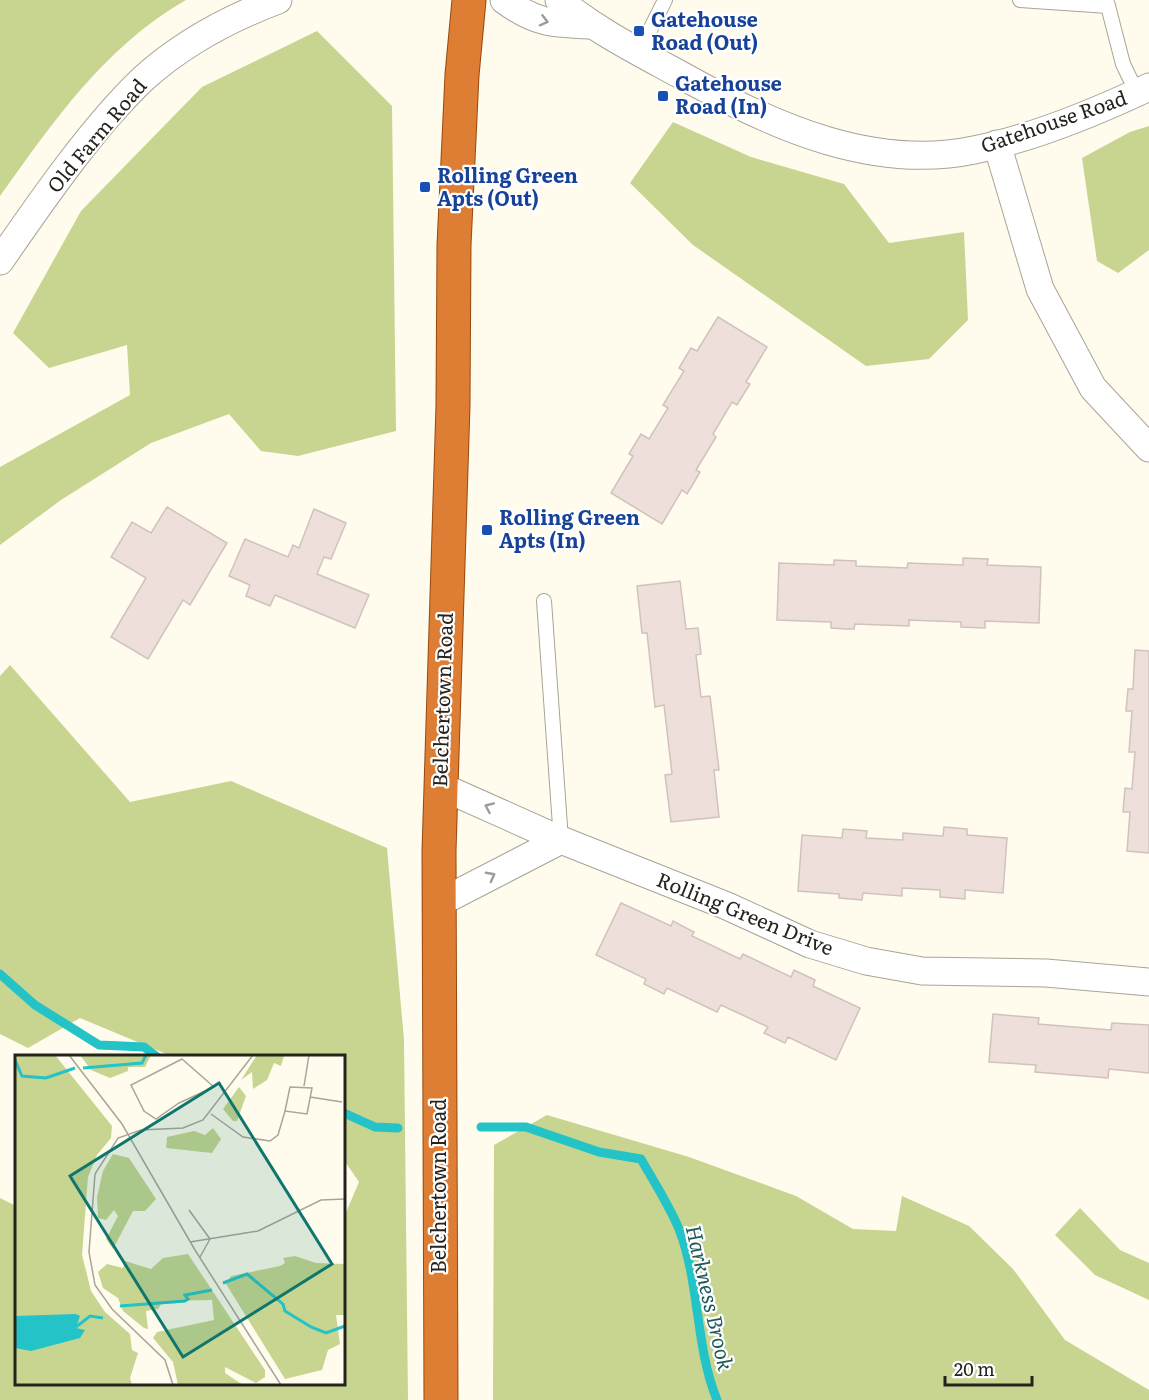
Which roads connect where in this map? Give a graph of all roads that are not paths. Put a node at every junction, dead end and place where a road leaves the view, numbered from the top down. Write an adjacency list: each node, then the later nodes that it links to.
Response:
1 (278, 0): 12 (street, Old Farm Road)
2 (469, 0): 15 (highway, Belchertown Road)
3 (504, 0): 8 (street, Gatehouse Road, one-way to 8)
4 (559, 0): 8 (street, Gatehouse Road)
5 (665, 0): 9 (lane)
6 (1020, 0): 7 (lane)
7 (1107, 3): 10 (lane)
8 (590, 25): 9 (street, Gatehouse Road)
9 (639, 52): 11 (street, Gatehouse Road)
10 (1143, 90): 11 (street, Gatehouse Road)
11 (997, 144): 13 (street)
12 (0, 261)
13 (1149, 447)
14 (544, 601): 16 (lane)
15 (441, 786): 16 (street, Rolling Green Drive, one-way to 15); 17 (highway, Belchertown Road)
16 (561, 840): 17 (street, one-way to 16); 18 (street, Rolling Green Drive)
17 (439, 903): 19 (highway, Belchertown Road)
18 (1149, 982)
19 (441, 1400)

